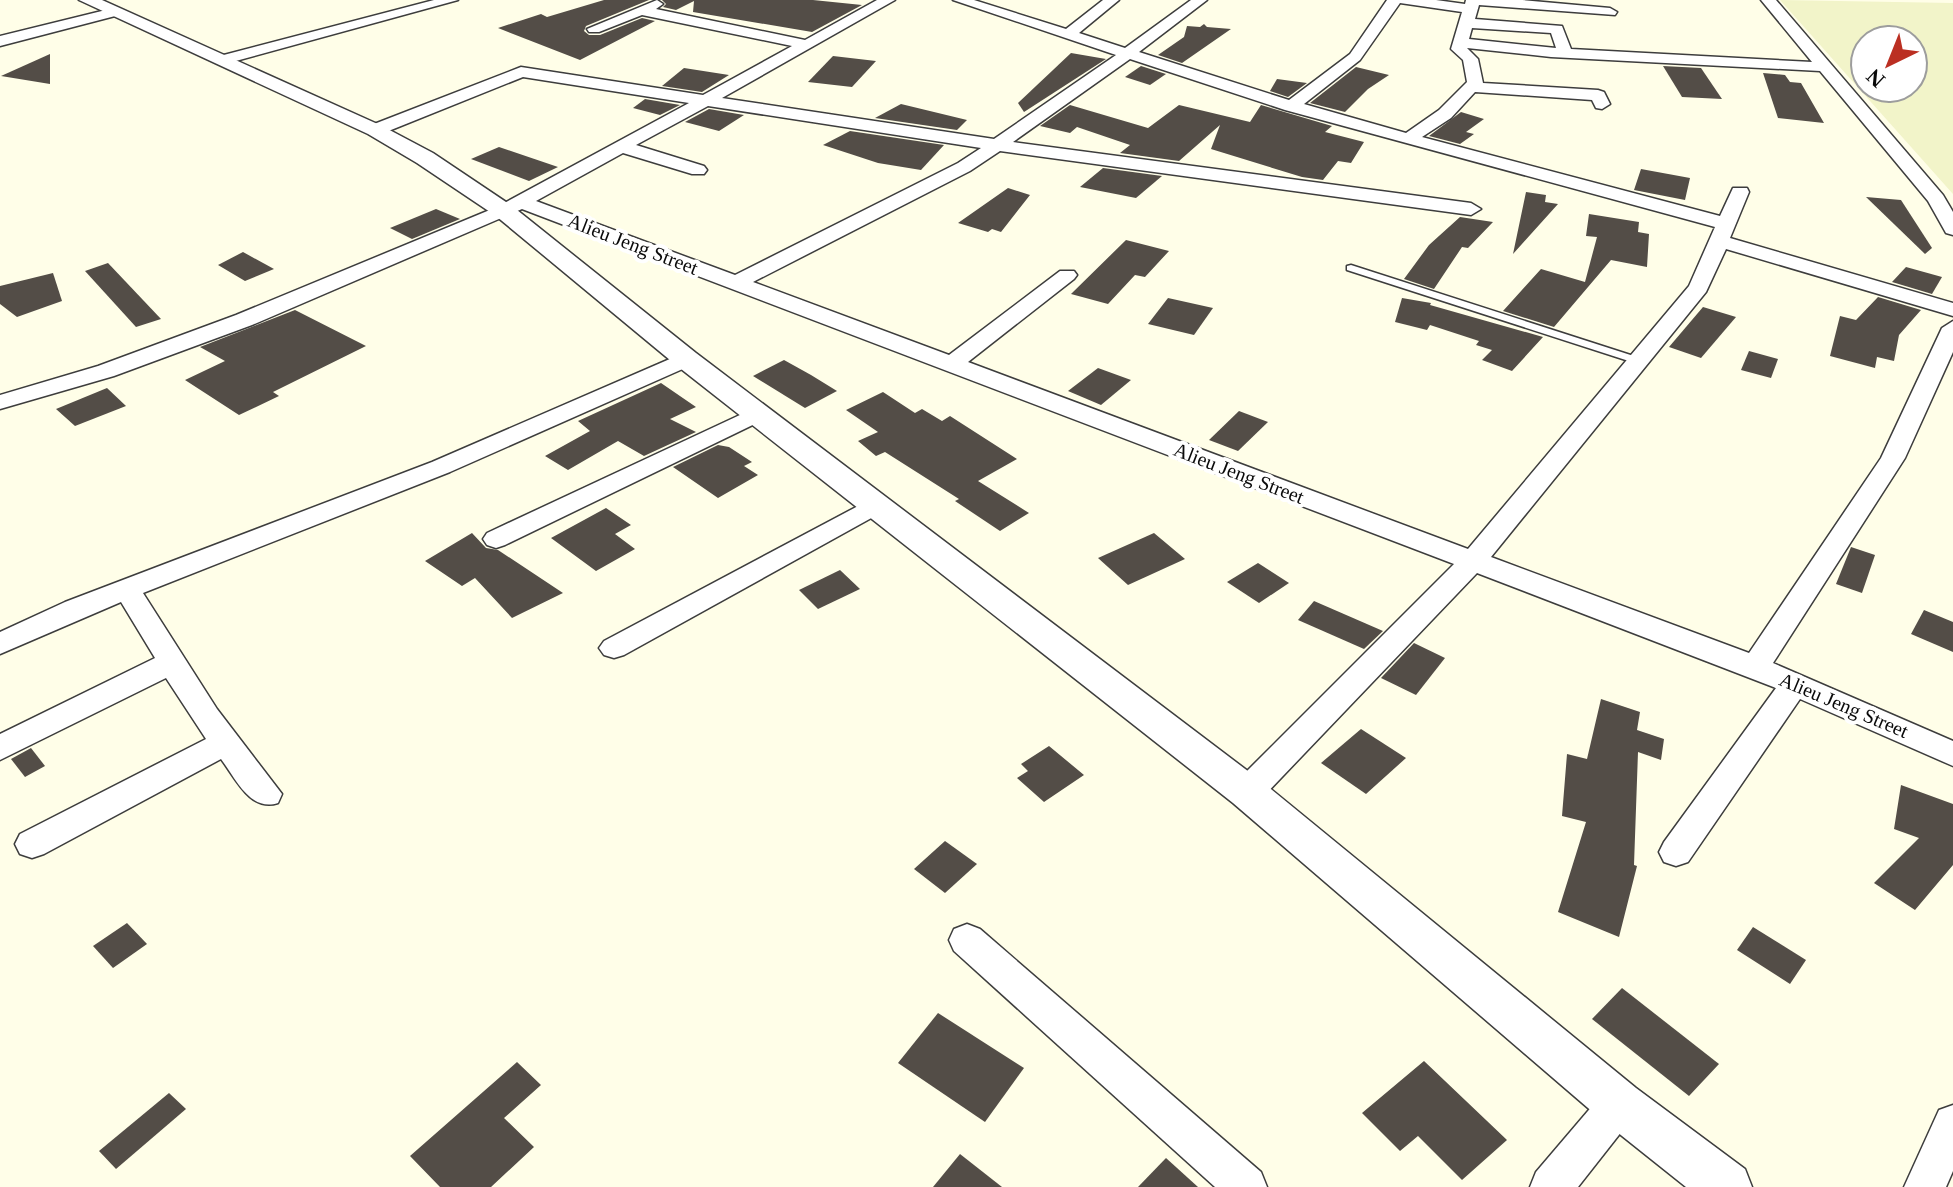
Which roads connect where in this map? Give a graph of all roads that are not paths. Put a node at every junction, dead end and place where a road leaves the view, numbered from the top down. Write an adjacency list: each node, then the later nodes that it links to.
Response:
1 (451, 0): 21 (street)
2 (668, 0): 11 (street)
3 (888, 0): 18 (street)
4 (1112, 0): 15 (street)
5 (1200, 0): 20 (street)
6 (1394, 0): 26 (street)
7 (1405, 0): 13 (street)
8 (1768, 0): 22 (street)
9 (972, 2): 15 (street)
10 (101, 6): 16 (street); 21 (street)
11 (640, 10): 14 (street); 18 (street)
12 (1610, 12): 13 (street)
13 (1469, 16): 17 (street); 19 (street)
14 (594, 29)
15 (1068, 35): 20 (street)
16 (0, 41)
17 (1461, 43): 19 (street); 23 (street)
18 (808, 45): 24 (street)
19 (1565, 52): 22 (street)
20 (1128, 54): 26 (street); 29 (street)
21 (221, 60): 27 (street)
22 (1824, 67): 35 (street)
23 (1471, 87): 25 (street); 28 (street)
24 (708, 100): 27 (street); 29 (street); 30 (street)
25 (1602, 104)
26 (1291, 106): 28 (street)
27 (375, 130): 33 (street)
28 (1408, 139): 36 (street)
29 (997, 145): 34 (street); 39 (street)
30 (623, 147): 31 (street); 33 (street)
31 (698, 170)
32 (1740, 192): 36 (street)
33 (512, 206): 39 (street, Alieu Jeng Street); 42 (street); 45 (street)
34 (1471, 209)
35 (1953, 229)
36 (1724, 233): 40 (street); 43 (street)
37 (1351, 268): 43 (lane)
38 (1067, 275): 44 (street)
39 (735, 283): 44 (street, Alieu Jeng Street)
40 (1953, 310)
41 (1953, 328): 54 (street)
42 (686, 359): 46 (street); 50 (street)
43 (1639, 361): 49 (street)
44 (952, 364): 49 (street, Alieu Jeng Street)
45 (0, 402)
46 (757, 414): 47 (street); 48 (street)
47 (875, 505): 52 (street); 59 (street)
48 (496, 539)
49 (1473, 561): 54 (street, Alieu Jeng Street); 59 (street)
50 (127, 589): 51 (street); 53 (street)
51 (0, 644)
52 (614, 648)
53 (172, 662): 56 (street); 57 (street)
54 (1755, 667): 55 (street, Alieu Jeng Street)
55 (1795, 684): 58 (street, Alieu Jeng Street); 62 (street)
56 (225, 743): 60 (street); 61 (street)
57 (0, 748)
58 (1953, 754)
59 (1247, 792): 64 (street)
60 (266, 794)
61 (32, 844)
62 (1676, 852)
63 (967, 940): 66 (street)
64 (1619, 1104): 67 (street); 68 (street)
65 (1953, 1124): 69 (street)
66 (1246, 1187)
67 (1551, 1187)
68 (1727, 1187)
69 (1925, 1187)

